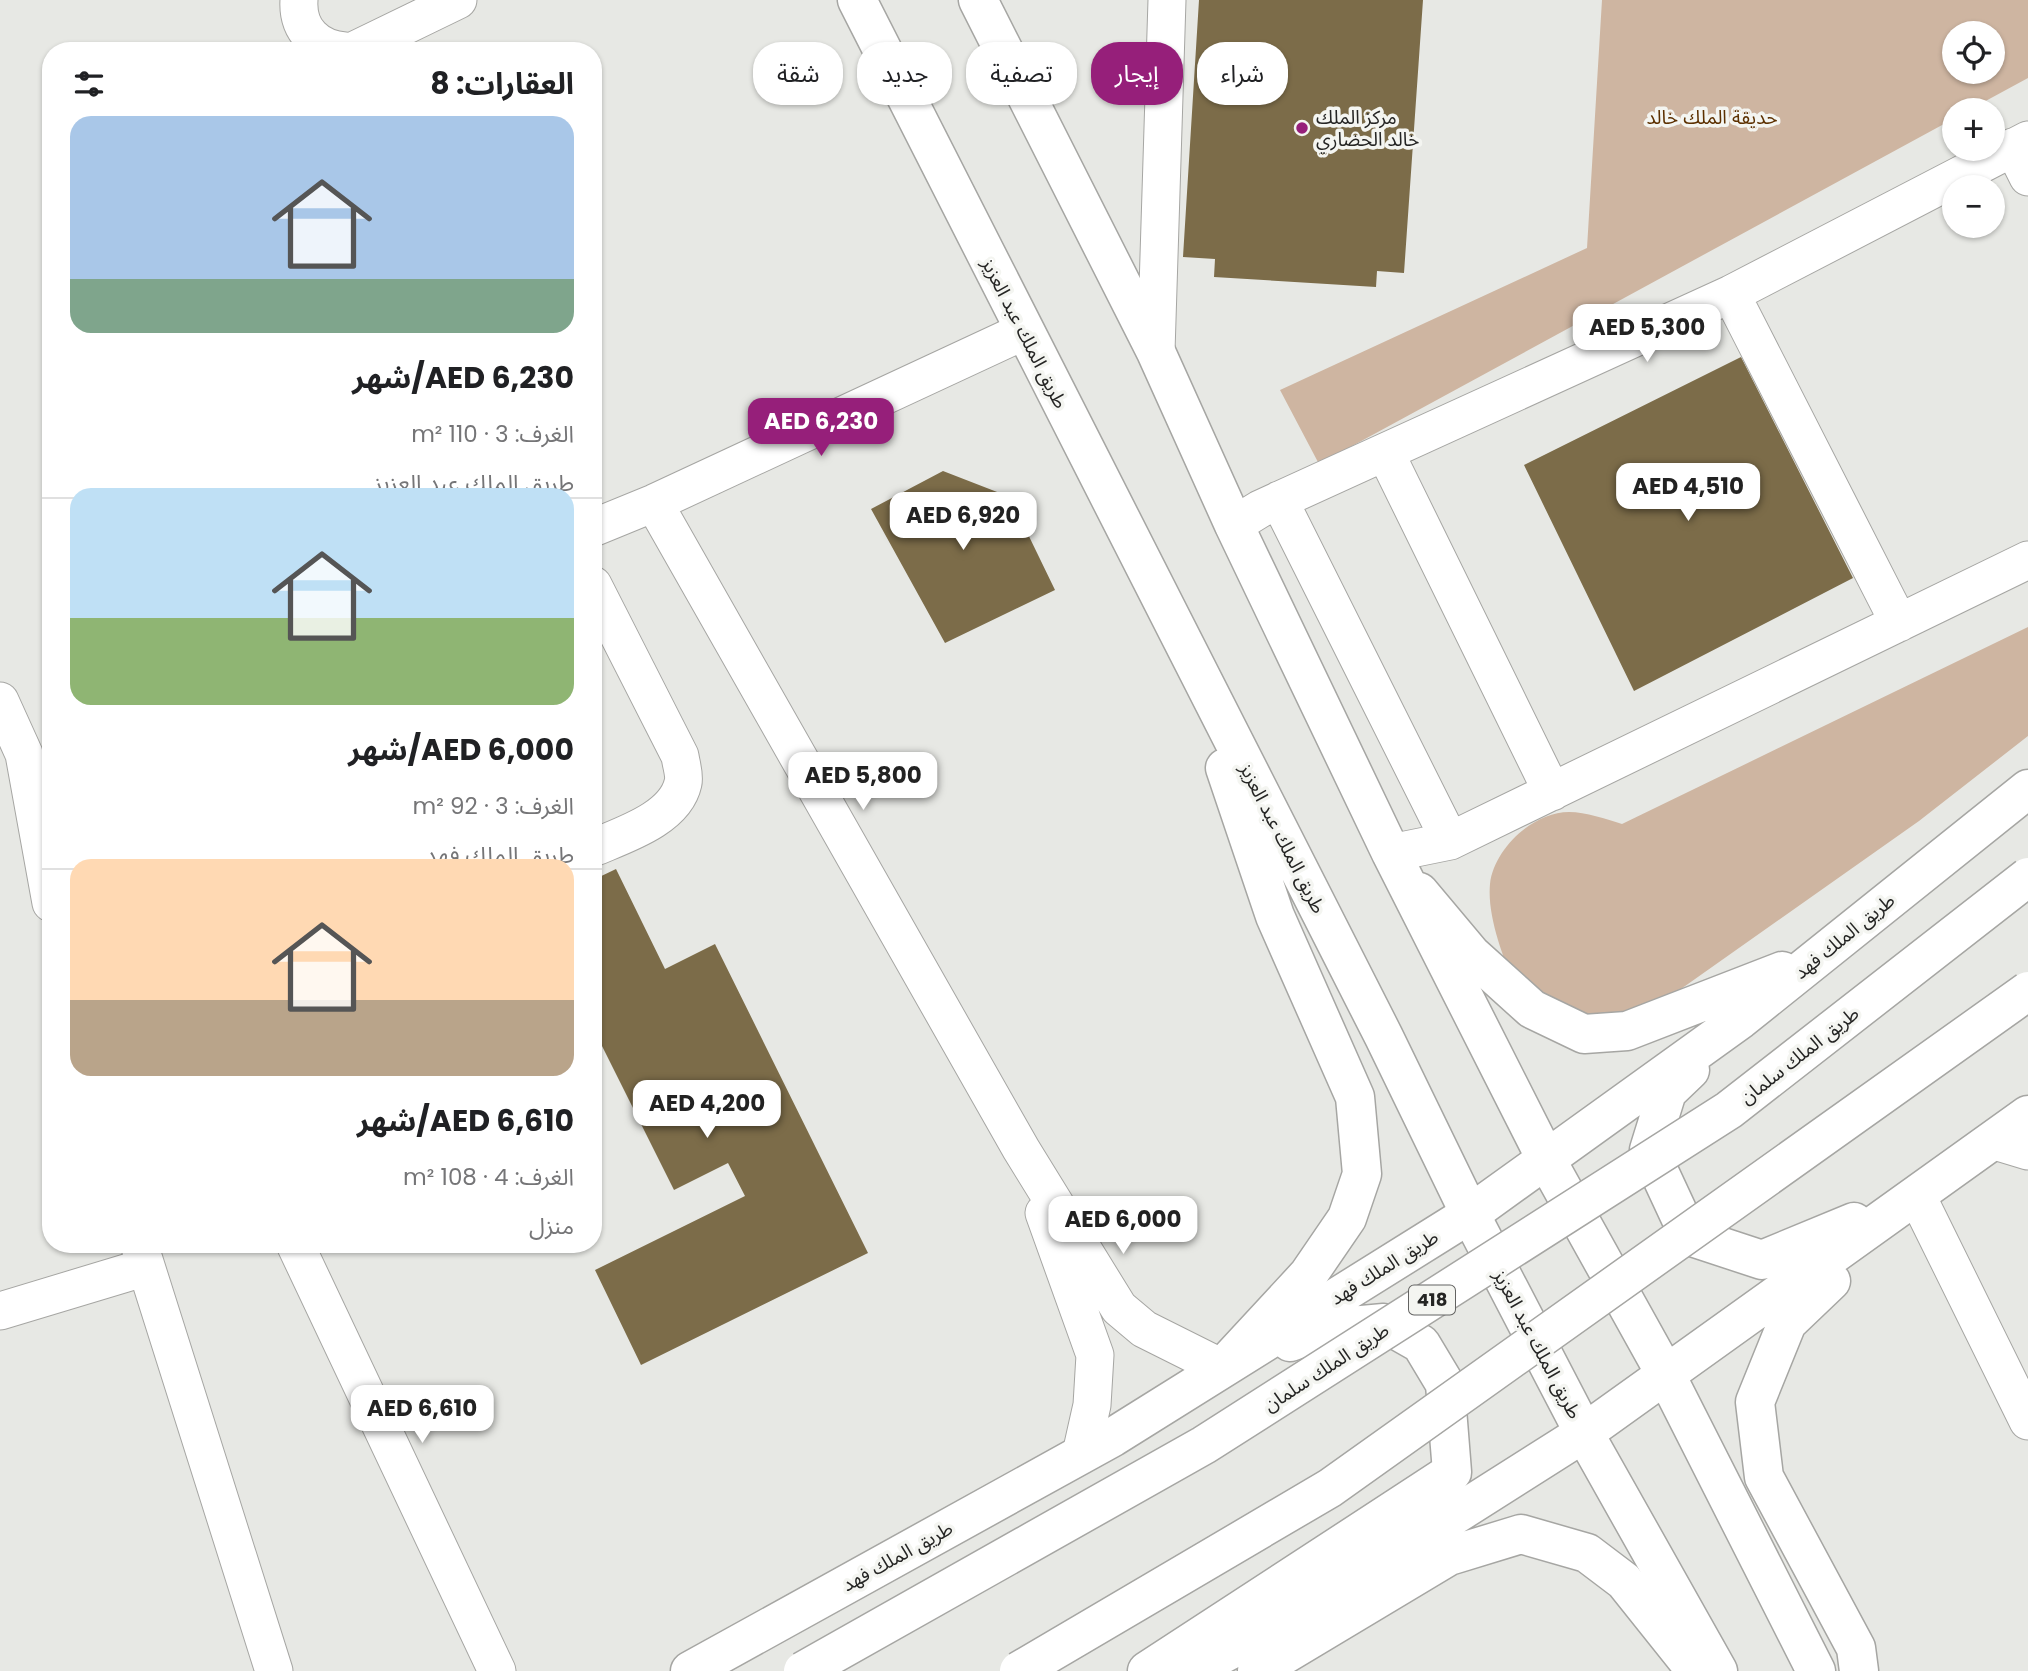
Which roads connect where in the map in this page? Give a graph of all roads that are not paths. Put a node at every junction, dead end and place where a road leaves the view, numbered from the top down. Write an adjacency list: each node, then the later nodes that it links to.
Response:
1 (299, 0): 6 (street)
2 (458, 0): 7 (street)
3 (857, 0): 10 (main road, طريق الملك عبد العزيز)
4 (978, 0): 11 (main road)
5 (1167, 0): 11 (street)
6 (316, 42)
7 (372, 42)
8 (2023, 155): 9 (street)
9 (1731, 294): 12 (street); 19 (street)
10 (1024, 331): 14 (street); 20 (main road, طريق الملك عبد العزيز)
11 (1156, 352): 16 (main road)
12 (1385, 452): 13 (street); 24 (street)
13 (1279, 500): 16 (street); 26 (street)
14 (654, 503): 15 (street); 35 (street)
15 (602, 524)
16 (1234, 525): 28 (main road)
17 (2028, 560): 19 (street)
18 (602, 603): 27 (street)
19 (1899, 622): 24 (street)
20 (1186, 649): 38 (main road, طريق الملك عبد العزيز); 42 (main road)
21 (0, 701): 22 (street)
22 (38, 750): 25 (street)
23 (2028, 789): 30 (main road, طريق الملك فهد)
24 (1552, 792): 26 (street)
25 (42, 797)
26 (1450, 841): 28 (street)
27 (602, 844)
28 (1396, 861): 30 (main road); 36 (main road)
29 (2028, 877): 51 (main road, طريق الملك سلمان / 418, bridge)
30 (1817, 958): 32 (main road, طريق الملك فهد)
31 (2028, 991): 52 (main road, bridge)
32 (1741, 1019): 36 (main road, طريق الملك فهد); 37 (main road)
33 (2028, 1115): 34 (main road)
34 (2011, 1146): 37 (main road)
35 (1021, 1149): 42 (street); 46 (street)
36 (1547, 1161): 38 (main road, طريق الملك فهد); 43 (main road)
37 (1917, 1196): 43 (main road); 44 (street); 58 (main road)
38 (1470, 1214): 42 (main road, طريق الملك فهد); 45 (main road, طريق الملك عبد العزيز)
39 (299, 1253): 49 (street)
40 (143, 1256): 41 (street); 48 (street)
41 (0, 1311)
42 (1222, 1368): 46 (main road, طريق الملك فهد); 53 (main road)
43 (1666, 1375): 45 (main road); 57 (main road)
44 (2028, 1421)
45 (1584, 1433): 54 (main road); 56 (main road, طريق الملك عبد العزيز)
46 (1081, 1454): 50 (main road, طريق الملك فهد)
47 (1265, 1669): 55 (main road)
48 (274, 1671)
49 (497, 1671)
50 (690, 1671)
51 (803, 1671)
52 (1019, 1671)
53 (1147, 1671)
54 (1191, 1671)
55 (1696, 1671)
56 (1718, 1671)
57 (1816, 1671)
58 (1859, 1671)

